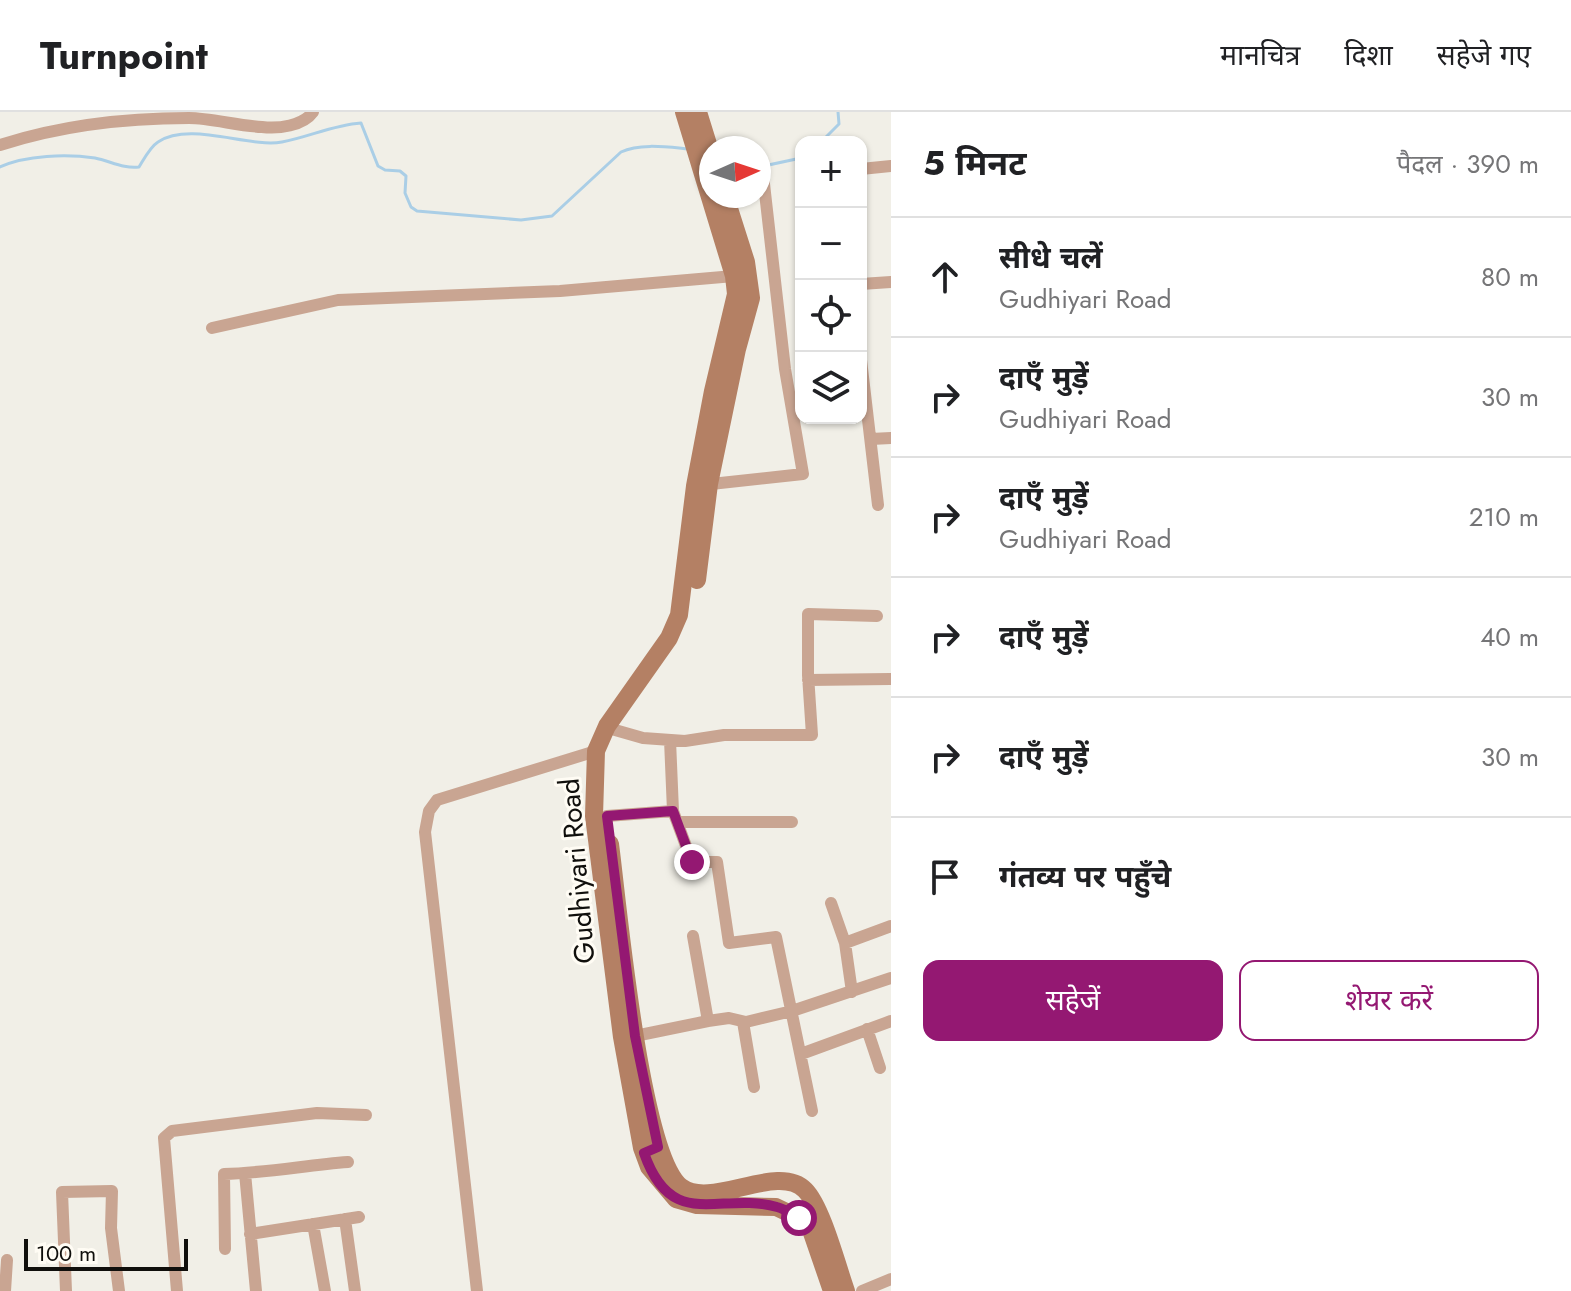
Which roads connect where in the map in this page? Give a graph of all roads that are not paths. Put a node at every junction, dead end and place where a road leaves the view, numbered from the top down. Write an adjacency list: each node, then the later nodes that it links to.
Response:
1 (313, 112): 5 (street)
2 (684, 112): 10 (street, Gudhiyari Road)
3 (698, 112): 4 (street)
4 (705, 136)
5 (0, 145)
6 (891, 166): 7 (street)
7 (867, 168)
8 (729, 208): 17 (street, Gudhiyari Road)
9 (767, 208): 17 (street)
10 (734, 276): 13 (street); 17 (street, Gudhiyari Road)
11 (891, 282): 12 (street)
12 (867, 284)
13 (212, 328)
14 (867, 407): 16 (street)
15 (891, 438): 16 (street)
16 (871, 439): 18 (street)
17 (702, 485): 22 (street, Gudhiyari Road); 24 (street, Gudhiyari Road)
18 (878, 505)
19 (877, 616): 21 (street)
20 (890, 679): 21 (street)
21 (808, 680): 23 (street)
22 (615, 730): 23 (street); 25 (street, Gudhiyari Road)
23 (670, 740): 26 (street)
24 (596, 751): 45 (street, Gudhiyari Road); 62 (street)
25 (607, 816): 26 (street); 39 (street, Gudhiyari Road)
26 (675, 817): 27 (street); 34 (street)
27 (792, 822)
28 (831, 903): 31 (street)
29 (891, 926): 31 (street)
30 (693, 936): 35 (street)
31 (845, 943): 33 (street)
32 (891, 978): 33 (street)
33 (852, 992): 34 (street)
34 (792, 1011): 37 (street); 40 (street)
35 (708, 1021): 37 (street); 39 (street)
36 (891, 1021): 38 (street)
37 (743, 1022): 42 (street)
38 (867, 1029): 40 (street); 41 (street)
39 (635, 1036): 45 (street, Gudhiyari Road)
40 (801, 1054): 43 (street)
41 (880, 1067)
42 (754, 1087)
43 (812, 1111)
44 (366, 1115): 58 (street)
45 (651, 1150): 63 (street, Gudhiyari Road); 64 (street, Gudhiyari Road)
46 (348, 1162): 47 (street)
47 (245, 1173): 51 (street); 52 (street)
48 (359, 1217): 49 (street)
49 (345, 1219): 50 (street); 61 (street)
50 (313, 1224): 51 (street); 60 (street)
51 (250, 1234): 59 (street)
52 (225, 1249)
53 (7, 1260): 55 (street)
54 (891, 1279): 65 (street)
55 (5, 1291)
56 (66, 1291): 57 (street)
57 (119, 1291)
58 (177, 1291)
59 (256, 1291)
60 (325, 1291)
61 (355, 1291)
62 (477, 1291)
63 (832, 1291)
64 (846, 1291)
65 (862, 1291)

